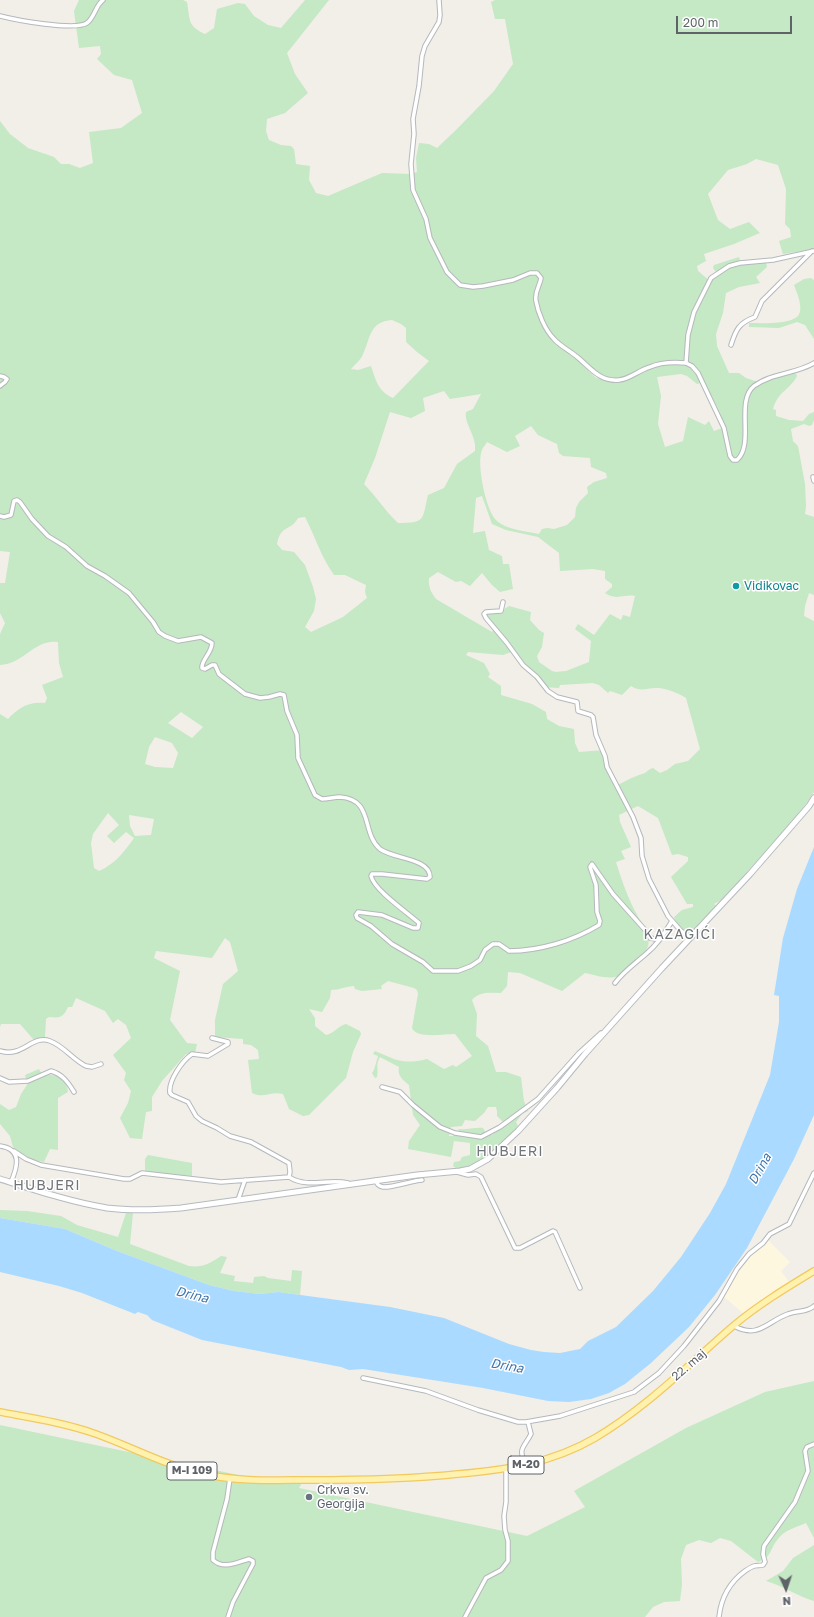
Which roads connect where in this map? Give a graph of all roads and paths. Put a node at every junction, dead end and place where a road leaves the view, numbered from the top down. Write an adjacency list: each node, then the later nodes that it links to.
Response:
1 (103, 0): 3 (street)
2 (439, 0): 6 (street)
3 (0, 16)
4 (813, 251): 5 (street); 6 (street)
5 (731, 345)
6 (686, 363): 7 (street)
7 (814, 363)
8 (0, 376): 9 (street)
9 (0, 386)
10 (0, 516): 14 (street)
11 (503, 602): 13 (street)
12 (814, 798): 15 (street)
13 (672, 921): 14 (street); 15 (street)
14 (663, 936): 16 (street)
15 (690, 938): 17 (street)
16 (615, 983)
17 (612, 1025): 22 (street); 26 (street)
18 (212, 1038): 28 (street)
19 (0, 1051): 20 (street)
20 (101, 1064)
21 (0, 1078): 23 (street)
22 (382, 1087)
23 (74, 1092)
24 (0, 1146): 25 (street)
25 (14, 1151): 30 (street); 33 (street)
26 (456, 1171): 31 (street); 37 (street)
27 (814, 1173): 42 (street)
28 (289, 1177): 30 (street); 34 (street)
29 (0, 1179): 33 (street)
30 (245, 1180): 35 (street)
31 (376, 1180): 32 (street); 34 (street)
32 (422, 1180)
33 (11, 1182): 35 (street)
34 (350, 1184): 35 (street)
35 (238, 1201)
36 (814, 1271): 39 (main road, 22. maj / M-20)
37 (580, 1288)
38 (814, 1306): 39 (street)
39 (734, 1326): 44 (main road, 22. maj / M-20)
40 (363, 1378): 42 (street)
41 (0, 1412): 46 (main road, M-I 109)
42 (528, 1422): 44 (street)
43 (814, 1444): 50 (street)
44 (526, 1465): 45 (main road, M-20)
45 (506, 1469): 47 (main road, M-20); 49 (street)
46 (230, 1478): 47 (main road, M-I 109); 48 (street)
47 (392, 1479)
48 (228, 1617)
49 (465, 1617)
50 (719, 1617)

